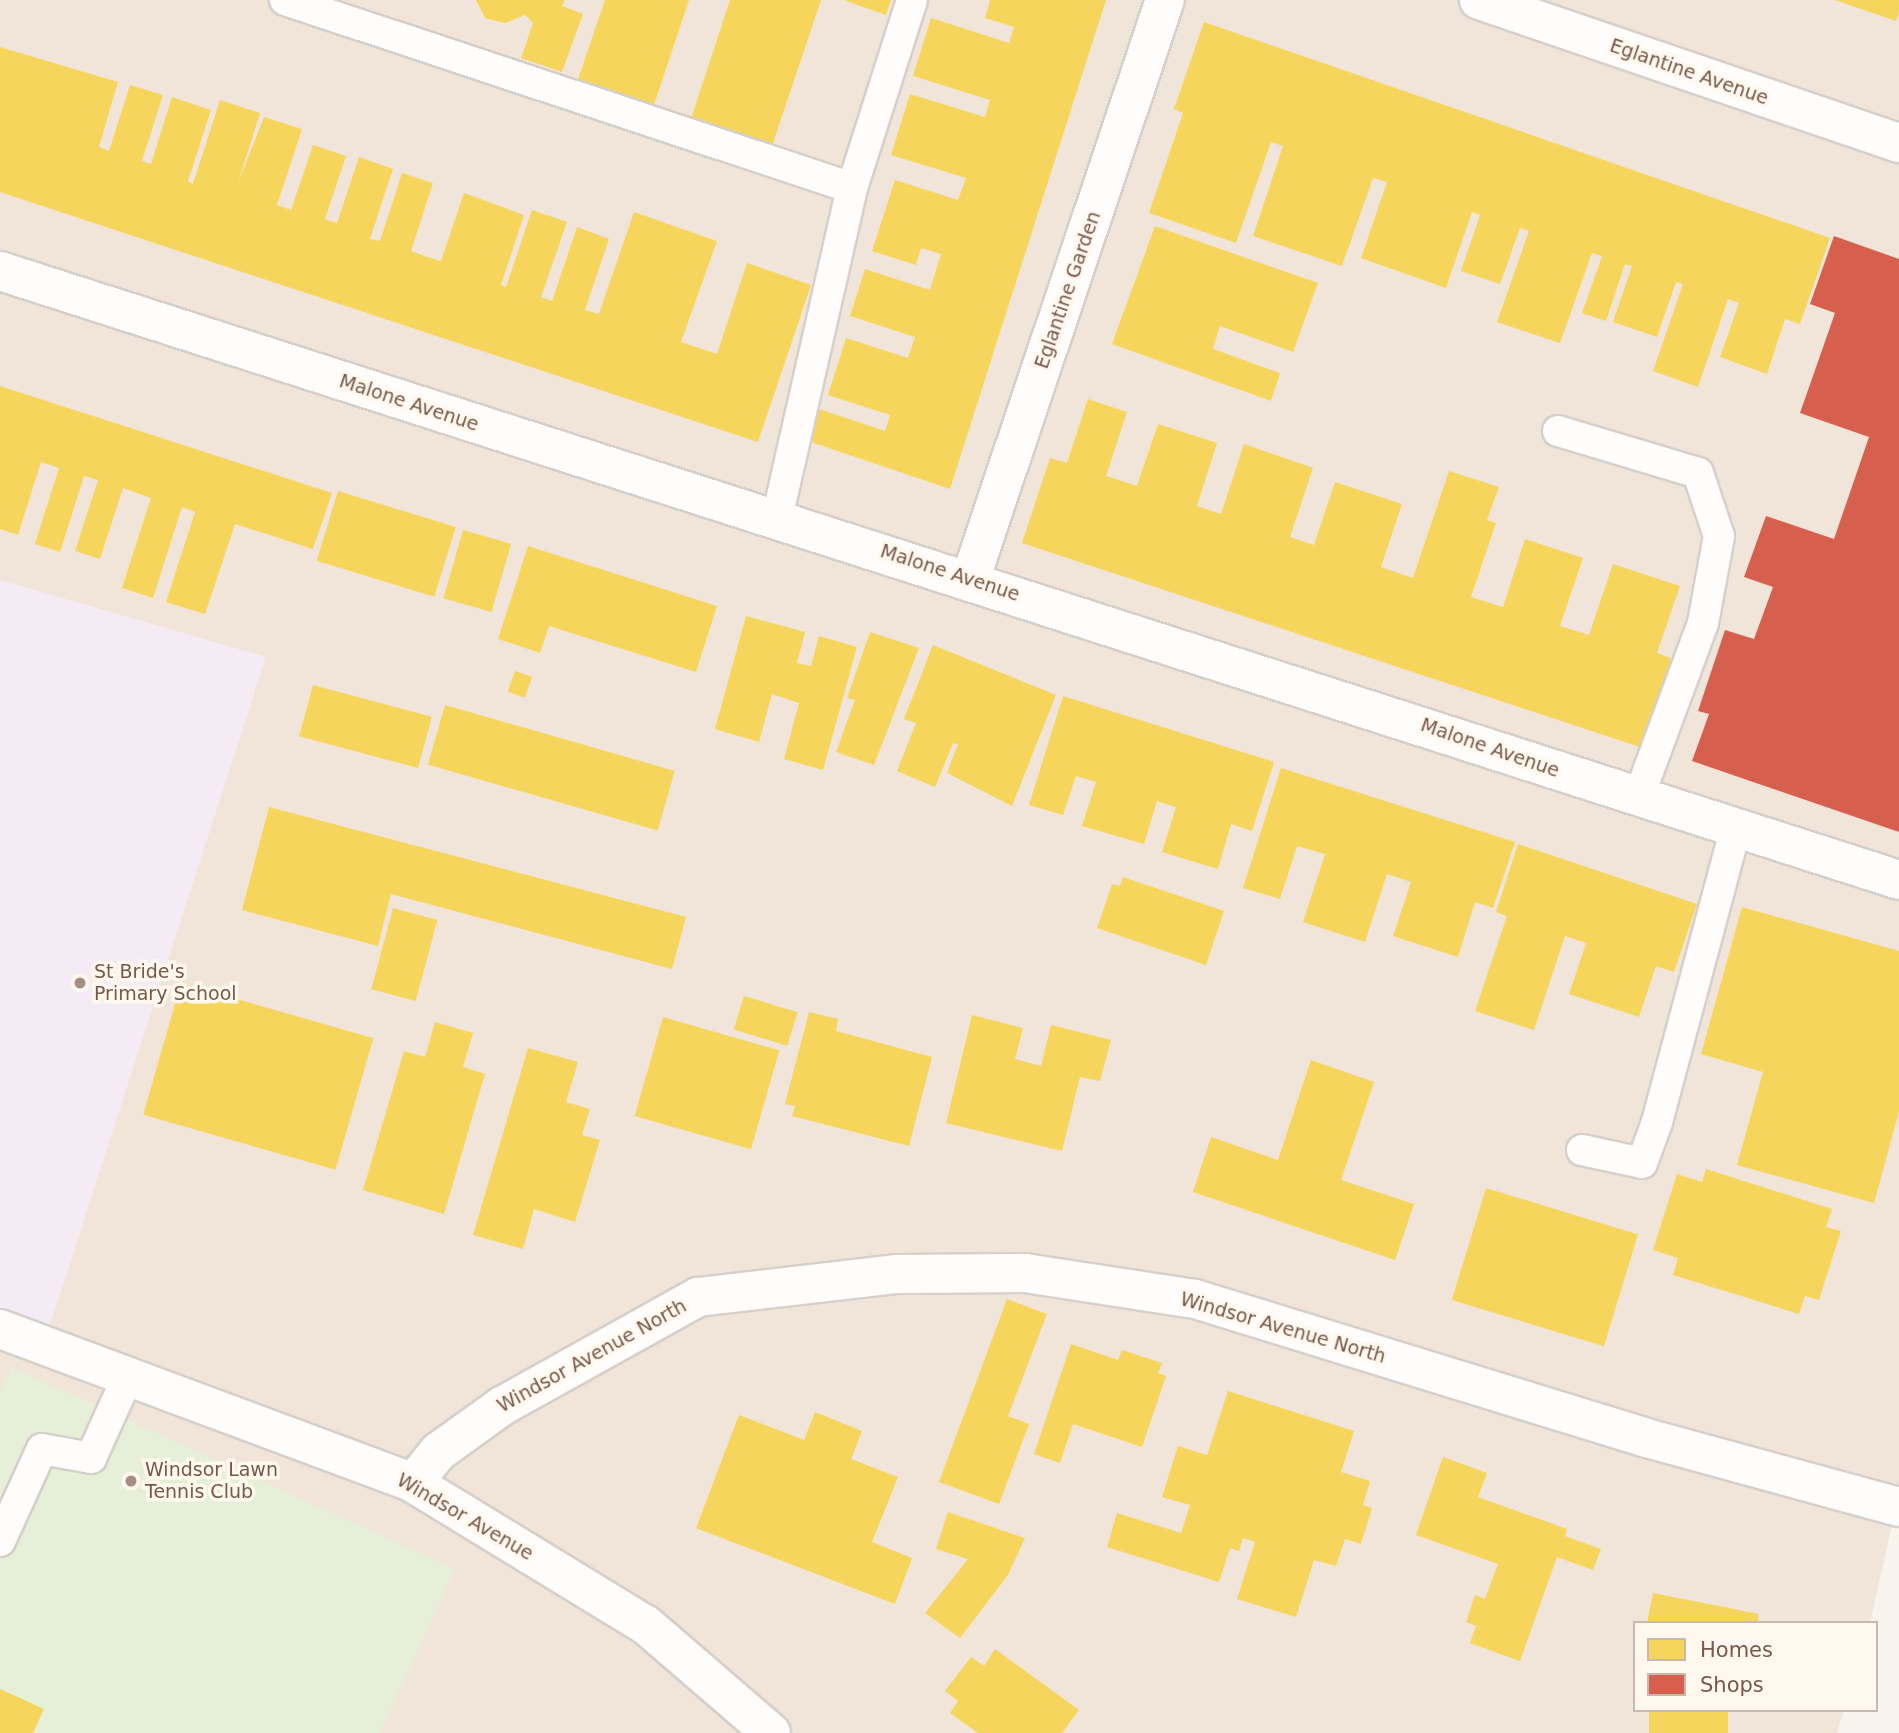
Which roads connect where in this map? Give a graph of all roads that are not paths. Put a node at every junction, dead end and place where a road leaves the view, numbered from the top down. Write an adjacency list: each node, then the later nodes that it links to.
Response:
1 (285, 0): 6 (lane)
2 (912, 0): 6 (lane)
3 (1165, 0): 10 (street, Eglantine Garden)
4 (1479, 0): 5 (street, Eglantine Avenue)
5 (1899, 143)
6 (852, 188): 9 (lane)
7 (0, 271): 9 (street, Malone Avenue)
8 (1558, 431): 11 (lane)
9 (777, 518): 10 (street, Malone Avenue)
10 (970, 580): 11 (street, Malone Avenue)
11 (1638, 799): 12 (street, Malone Avenue)
12 (1735, 831): 13 (street, Malone Avenue); 14 (lane)
13 (1899, 880)
14 (1582, 1150)
15 (0, 1329): 16 (street, Windsor Avenue)
16 (128, 1376): 17 (street, Windsor Avenue); 19 (lane)
17 (413, 1483): 18 (street, Windsor Avenue North); 20 (street, Windsor Avenue)
18 (1899, 1507)
19 (0, 1541)
20 (771, 1733)

